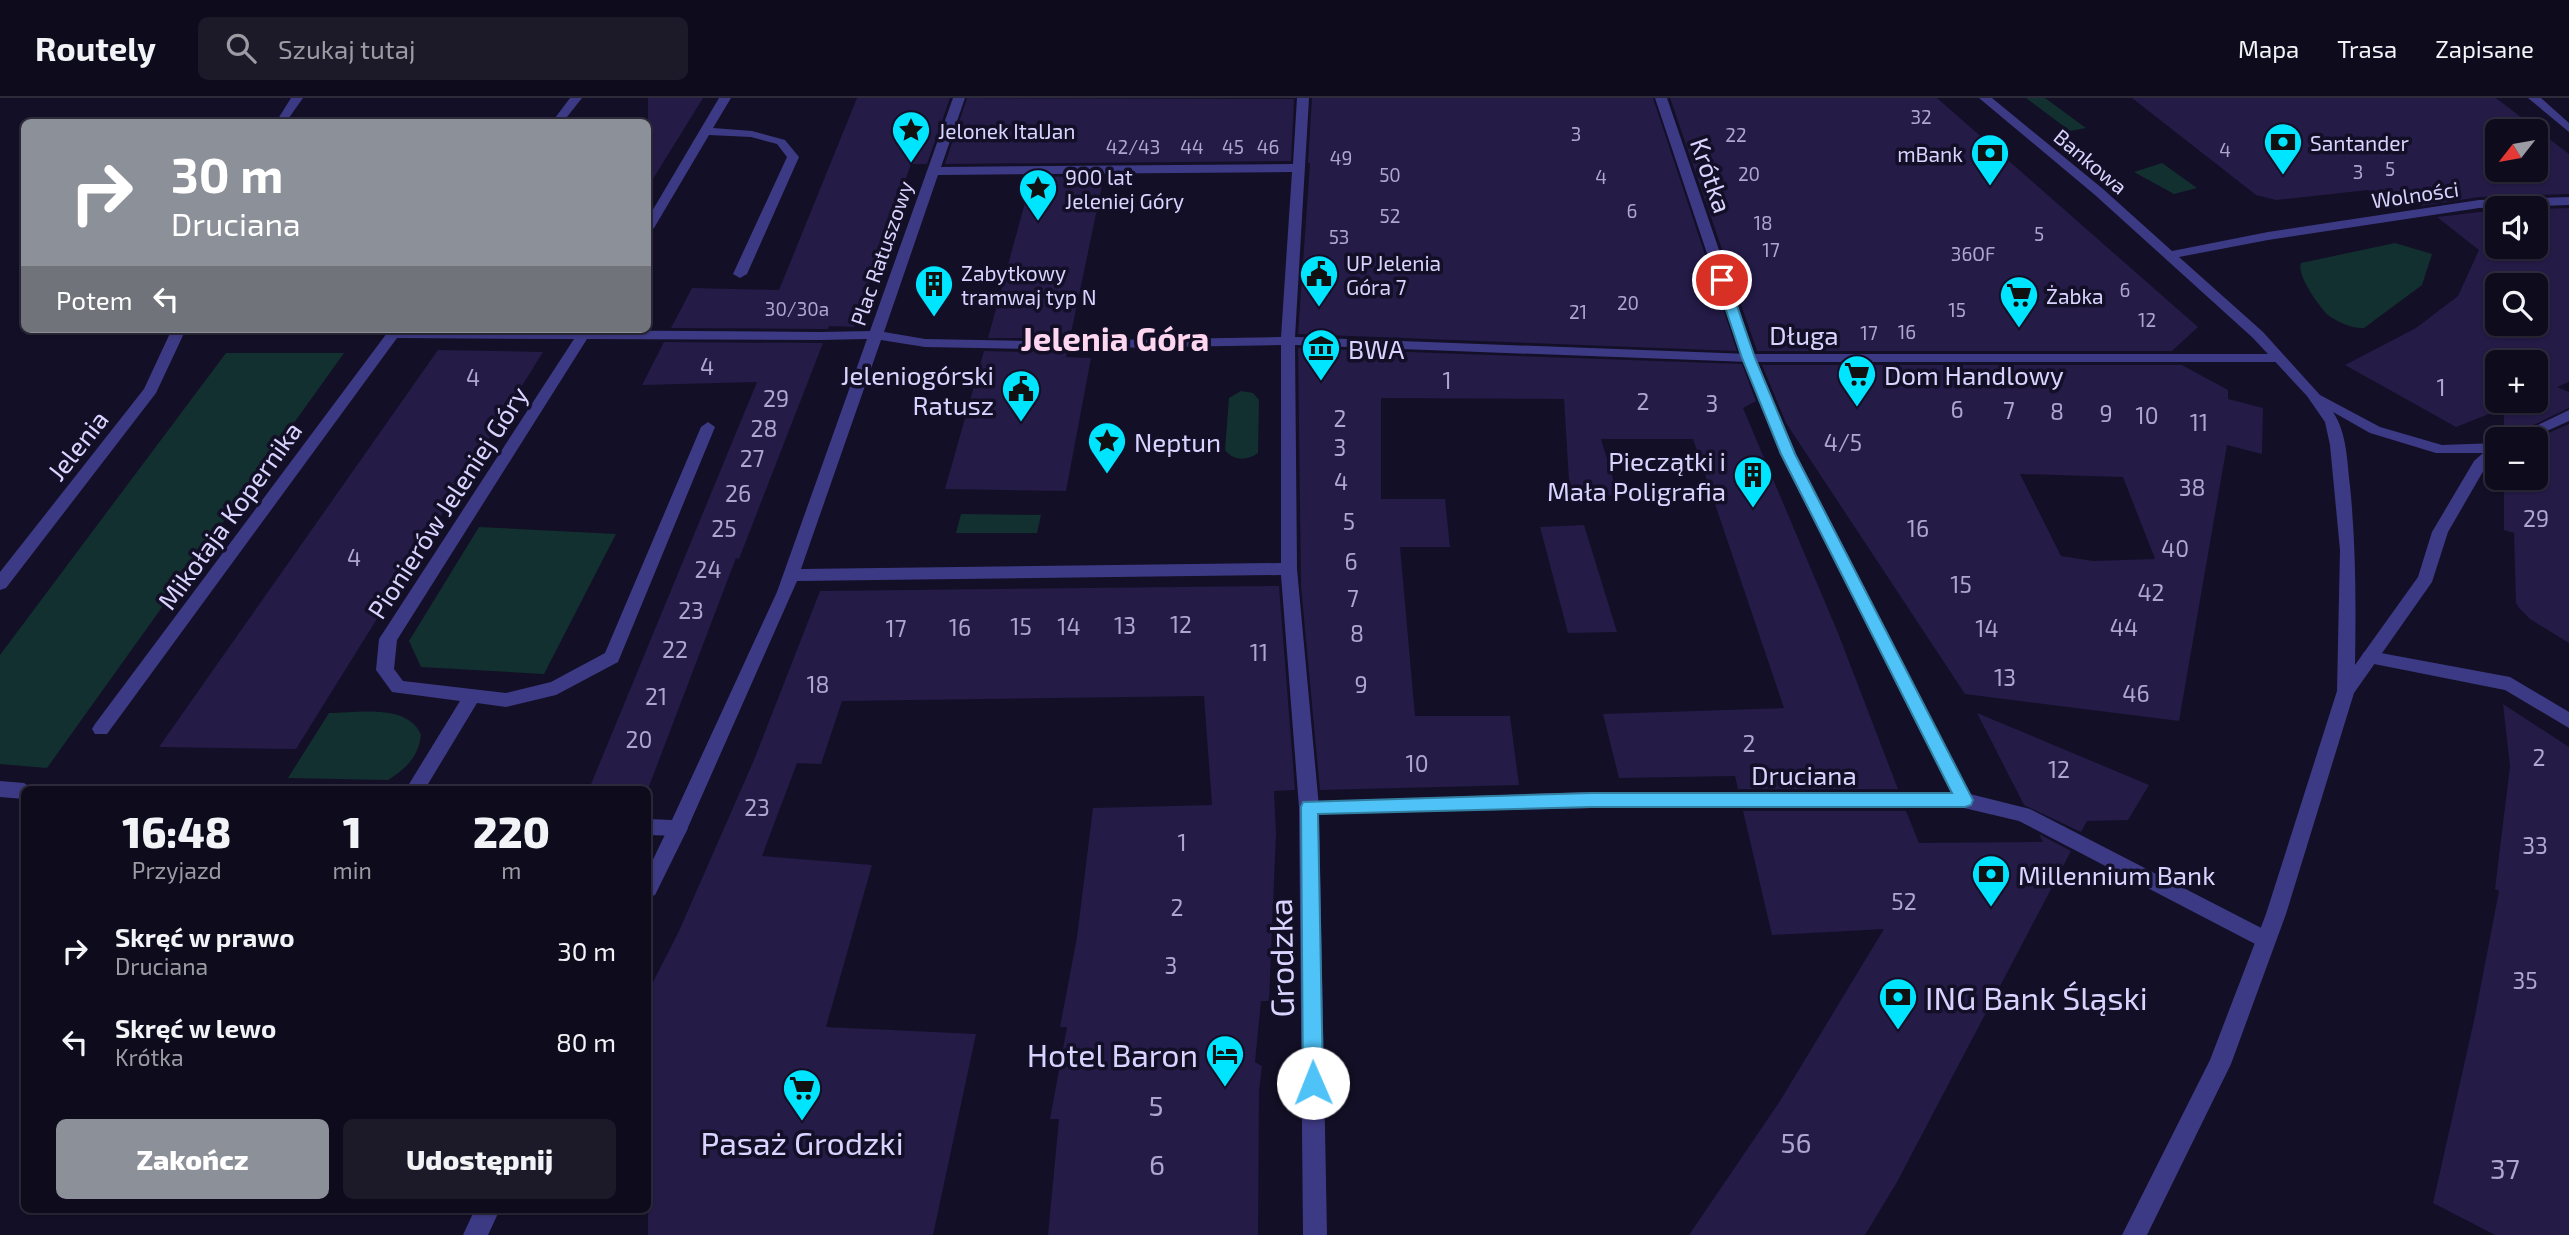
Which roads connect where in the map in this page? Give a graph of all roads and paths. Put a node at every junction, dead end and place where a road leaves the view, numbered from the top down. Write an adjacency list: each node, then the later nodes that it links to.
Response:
1 (297, 98): 9 (street)
2 (576, 98): 10 (street)
3 (725, 98): 12 (street)
4 (959, 98): 14 (street)
5 (1303, 98): 13 (street)
6 (1661, 98): 27 (street, Krótka)
7 (1985, 98): 17 (street, Bankowa)
8 (2534, 98): 11 (street)
9 (283, 119)
10 (559, 119)
11 (2569, 129)
12 (706, 131): 16 (street); 18 (street)
13 (1297, 168): 14 (street, Plac Ratuszowy); 24 (street)
14 (933, 171): 23 (street, Plac Ratuszowy)
15 (2569, 201): 17 (street, Wolności)
16 (651, 223)
17 (2172, 255): 28 (street, Bankowa)
18 (740, 274)
19 (651, 332): 23 (street)
20 (177, 333): 37 (street, Jelenia)
21 (394, 333): 42 (street, Mikołaja Kopernika)
22 (584, 333): 40 (street, Pionierów Jeleniej Góry)
23 (877, 335): 25 (street); 36 (street, Plac Ratuszowy)
24 (1288, 342): 26 (street); 27 (street, Długa); 35 (street)
25 (1028, 345)
26 (1048, 345)
27 (1749, 358): 28 (street, Długa); 46 (street, Krótka)
28 (2279, 358): 29 (street, Bankowa)
29 (2312, 393): 33 (street); 39 (street)
30 (2569, 415): 32 (street)
31 (708, 427): 40 (street, Pionierów Jeleniej Góry)
32 (2543, 427)
33 (2485, 448)
34 (2485, 459): 38 (street)
35 (1289, 569): 36 (street); 47 (street, Grodzka)
36 (791, 575): 49 (street, Plac Ratuszowy)
37 (0, 584)
38 (2370, 657): 39 (street); 41 (street)
39 (2346, 691): 51 (street)
40 (472, 696): 43 (street)
41 (2569, 721)
42 (101, 729)
43 (417, 786)
44 (0, 789): 45 (street)
45 (21, 791)
46 (1965, 800): 47 (street, Druciana); 51 (street, Druciana)
47 (1309, 807): 54 (street, Grodzka)
48 (651, 827): 49 (street)
49 (678, 828): 50 (street, Plac Ratuszowy)
50 (651, 883)
51 (2266, 940): 55 (street)
52 (486, 1213): 53 (street)
53 (475, 1235)
54 (1315, 1235)
55 (2134, 1235)

